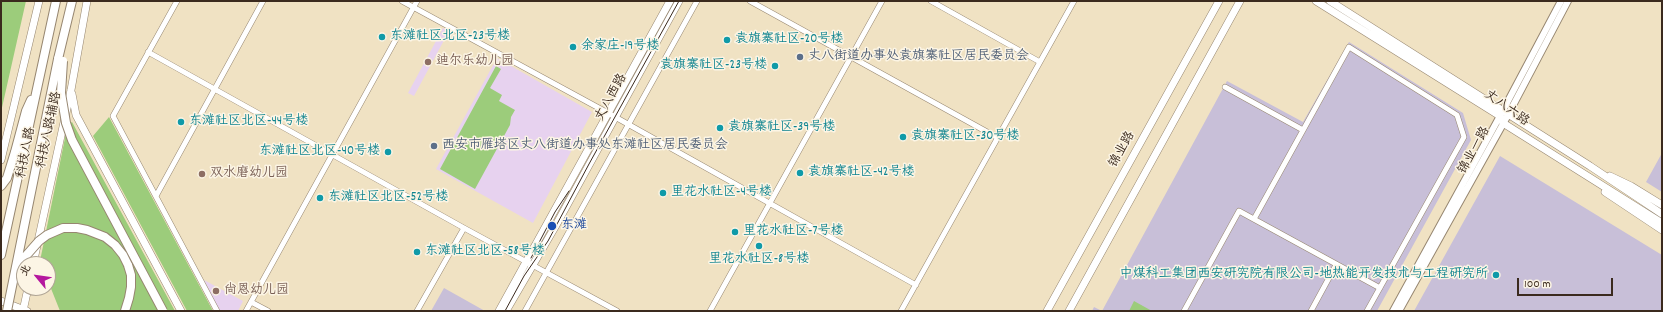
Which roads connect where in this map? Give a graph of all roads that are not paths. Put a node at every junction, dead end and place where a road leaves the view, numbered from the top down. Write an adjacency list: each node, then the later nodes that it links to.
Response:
1 (38, 1): 39 (main road)
2 (56, 1): 27 (highway, 科技八路)
3 (87, 1): 30 (main road, 科技八路辅路)
4 (177, 1): 23 (street)
5 (263, 1): 29 (street)
6 (402, 1): 22 (street)
7 (417, 1): 22 (street)
8 (670, 1): 31 (main road, 丈八西路)
9 (679, 1): 33 (main road, 丈八西路)
10 (697, 1): 35 (street)
11 (750, 1): 24 (street)
12 (882, 1): 24 (street)
13 (931, 1): 26 (street)
14 (1074, 1): 26 (street)
15 (1219, 1): 78 (main road, 锦业路)
16 (1240, 1): 79 (main road)
17 (1316, 1): 32 (main road, 丈八六路)
18 (1330, 1): 32 (main road, 丈八六路)
19 (1561, 1): 32 (street, 锦业一路)
20 (1568, 1): 32 (street, 锦业一路)
21 (71, 3): 25 (highway, 科技八路)
22 (414, 7): 31 (street); 38 (street)
23 (148, 52): 29 (street); 44 (street)
24 (851, 57): 37 (street); 45 (street)
25 (61, 60): 59 (highway, 科技八路, bridge); 66 (highway, bridge)
26 (1040, 62): 37 (street)
27 (38, 83): 42 (highway); 52 (highway, 科技八路)
28 (1225, 87): 36 (street)
29 (214, 89): 38 (street); 44 (street)
30 (71, 90): 53 (main road, 科技八路辅路); 67 (main road)
31 (608, 113): 33 (street); 54 (main road, 丈八西路)
32 (1503, 114): 34 (main road, 丈八六路); 40 (main road, 丈八六路); 83 (street, 锦业一路)
33 (615, 117): 35 (street); 54 (main road, 丈八西路)
34 (1503, 123): 41 (main road, 丈八六路); 84 (street, 锦业一路)
35 (628, 126): 45 (street); 56 (street)
36 (1303, 130): 48 (street); 58 (street)
37 (998, 138): 57 (street)
38 (332, 154): 50 (street); 62 (street)
39 (1, 160)
40 (1590, 166): 43 (main road, 丈八六路); 46 (main road)
41 (1573, 168): 43 (main road, 丈八六路); 51 (main road)
42 (1, 186)
43 (1624, 195): 47 (main road, 丈八六路); 49 (main road, 丈八六路)
44 (156, 196): 68 (street)
45 (769, 203): 57 (street); 76 (street)
46 (1662, 205)
47 (1662, 214)
48 (1254, 219): 55 (street); 80 (street)
49 (1662, 223)
50 (464, 228): 54 (street); 71 (street)
51 (1662, 230)
52 (1, 255)
53 (35, 256)
54 (529, 263): 56 (street); 72 (main road, 丈八西路); 73 (main road, 丈八西路)
55 (1336, 265): 58 (street); 81 (street)
56 (547, 273): 74 (street); 75 (street)
57 (916, 285): 77 (street)
58 (1380, 288): 82 (street)
59 (11, 293): 63 (highway, 科技八路, bridge); 65 (highway, bridge)
60 (27, 296): 64 (main road)
61 (1, 301): 64 (main road)
62 (251, 302): 69 (street); 70 (street)
63 (7, 311)
64 (24, 311)
65 (124, 311)
66 (163, 311)
67 (181, 311)
68 (217, 311)
69 (246, 311)
70 (268, 311)
71 (418, 311)
72 (499, 311)
73 (506, 311)
74 (525, 311)
75 (617, 311)
76 (710, 311)
77 (902, 311)
78 (1048, 311)
79 (1069, 311)
80 (1184, 311)
81 (1311, 311)
82 (1367, 311)
83 (1392, 311)
84 (1400, 311)

